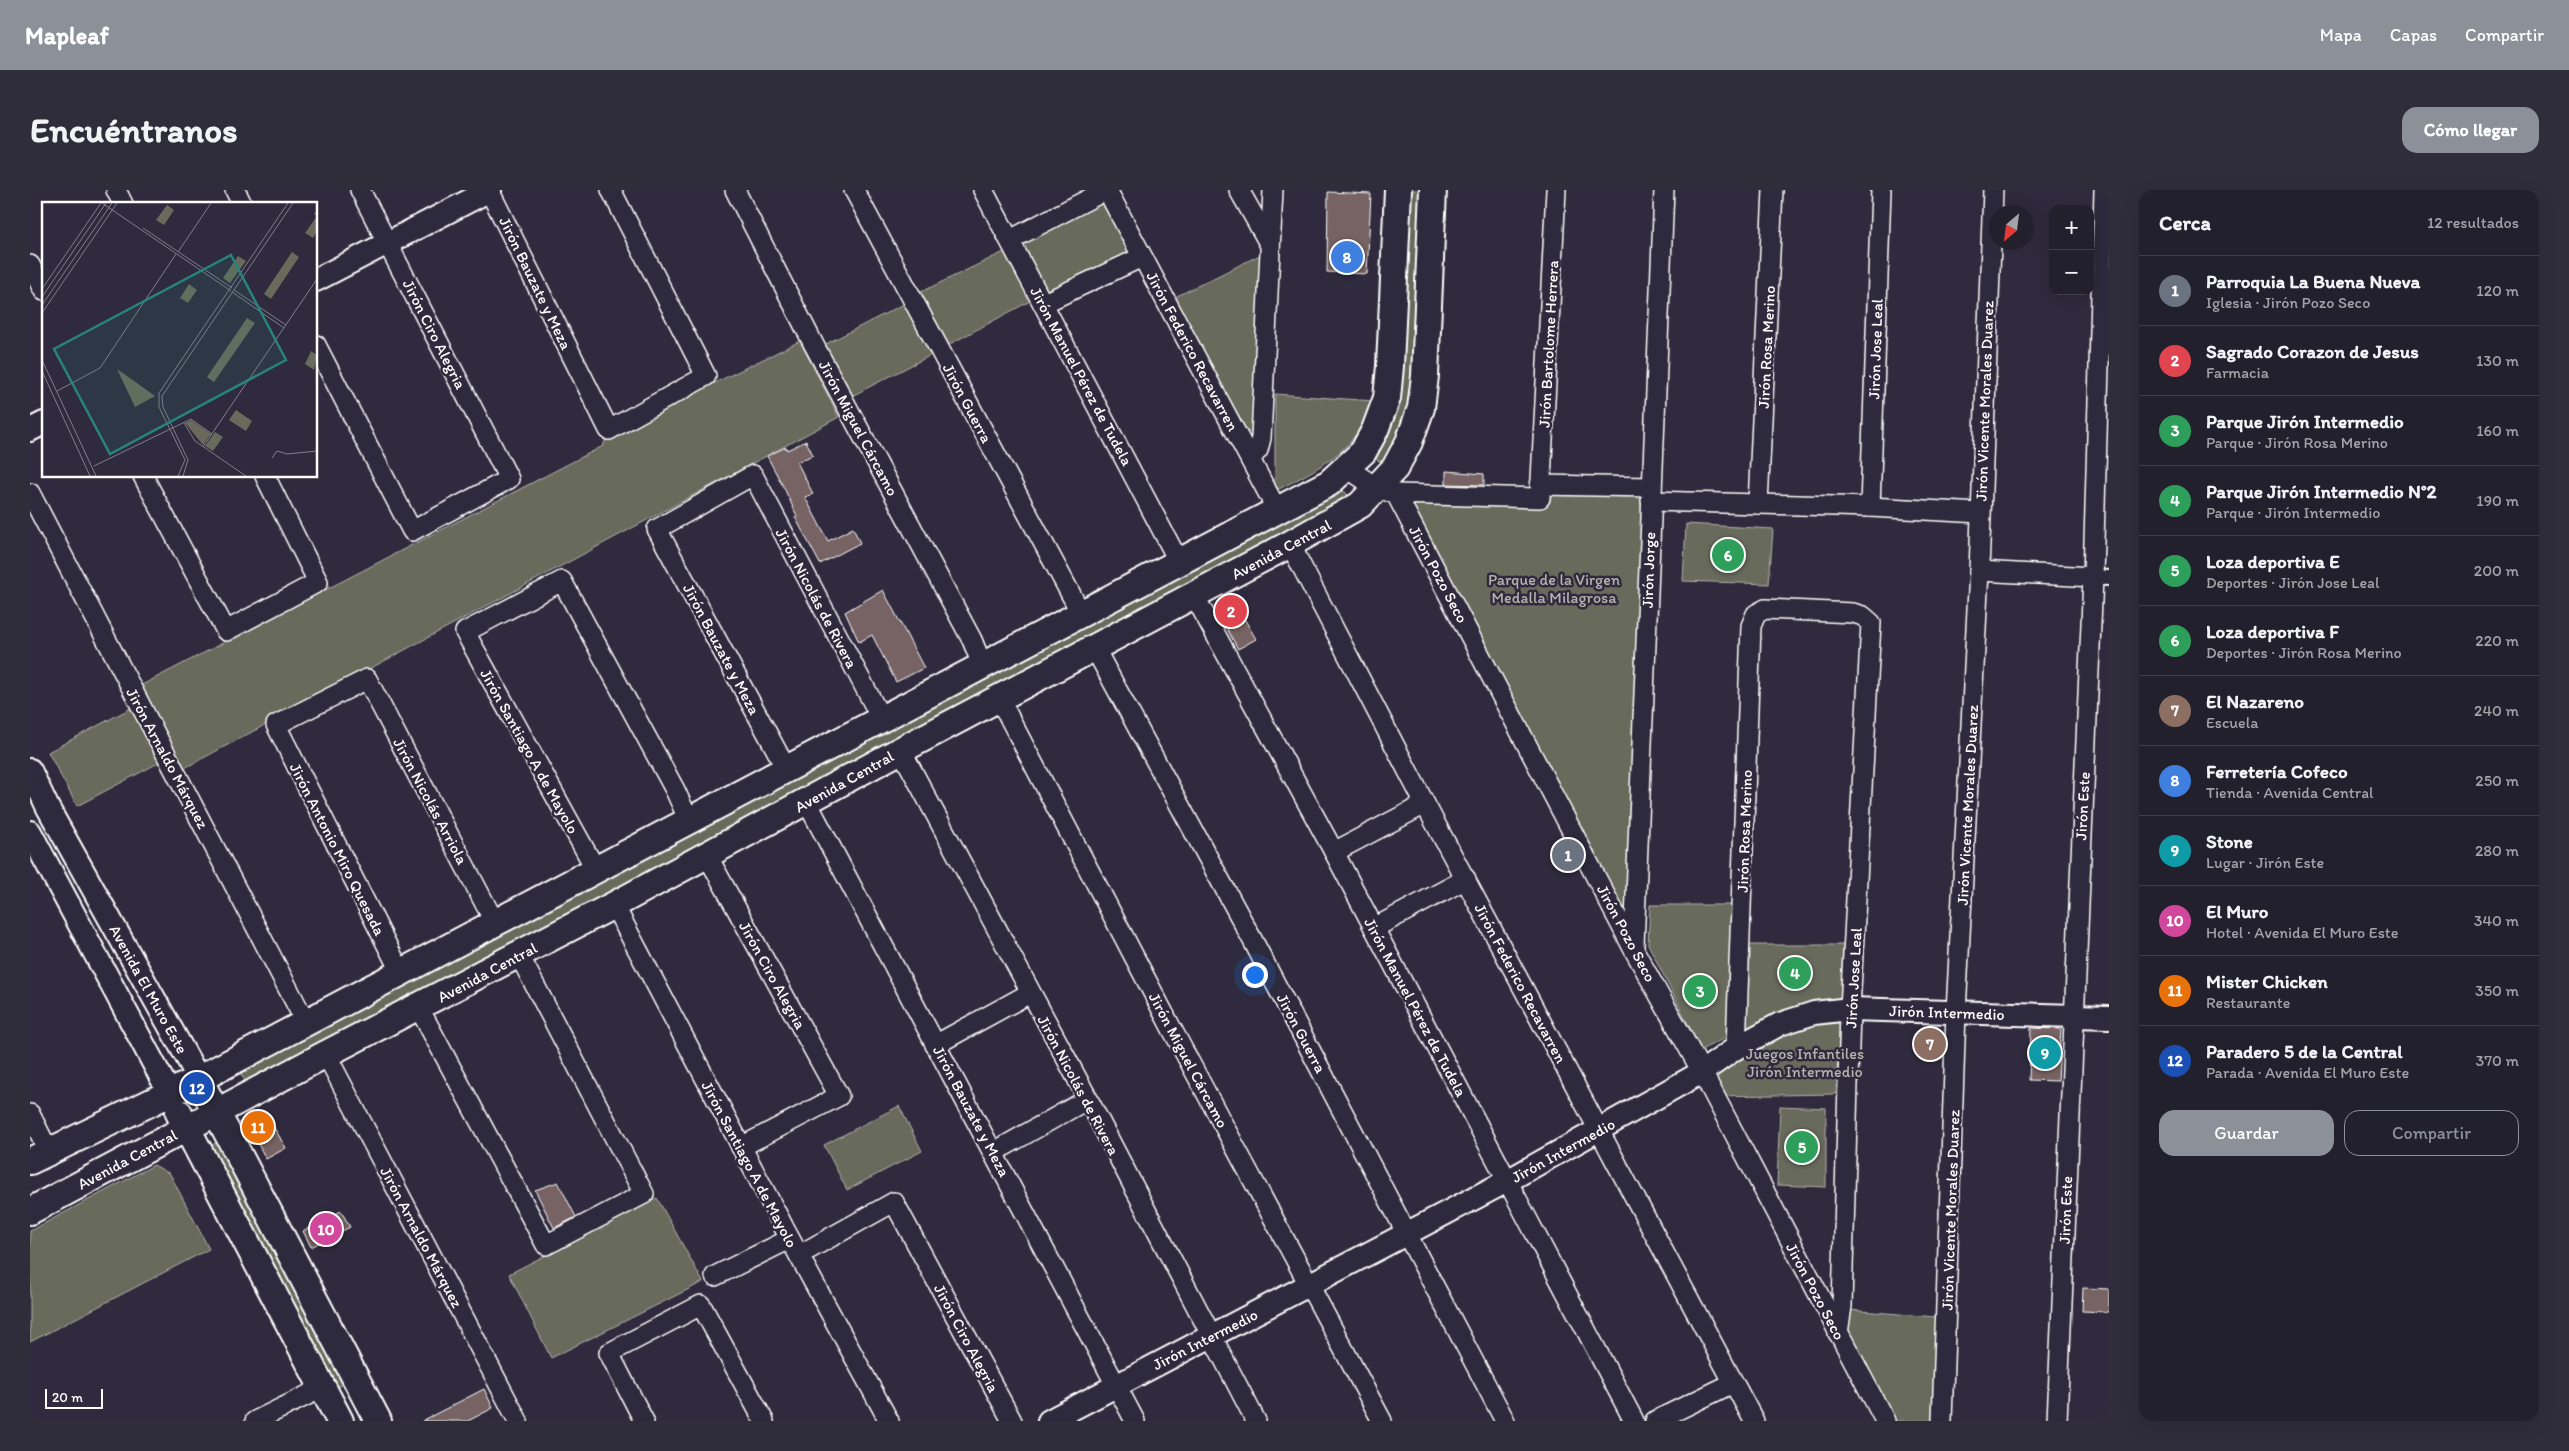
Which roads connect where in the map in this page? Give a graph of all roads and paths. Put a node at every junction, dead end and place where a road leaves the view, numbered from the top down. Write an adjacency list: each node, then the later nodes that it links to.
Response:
1 (116, 190): 20 (street)
2 (235, 190): 21 (street)
3 (360, 190): 23 (street, Jirón Ciro Alegria)
4 (490, 190): 5 (street, Jirón Bauzate y Meza); 23 (street)
5 (611, 190)
6 (735, 190): 54 (street, Jirón Miguel Cárcamo)
7 (854, 190): 52 (street, Jirón Guerra)
8 (983, 190): 22 (street, Jirón Manuel Pérez de Tudela)
9 (1107, 190): 22 (street); 25 (street, Jirón Federico Recavarren)
10 (1239, 190): 24 (street)
11 (1273, 190): 24 (street)
12 (1398, 190): 34 (main road)
13 (1433, 190): 37 (main road, Avenida Central)
14 (1556, 190): 38 (street, Jirón Bartolome Herrera)
15 (1664, 190): 40 (street, Jirón Jorge)
16 (1773, 190): 41 (street, Jirón Rosa Merino)
17 (1881, 190): 42 (street, Jirón Jose Leal)
18 (1993, 190): 44 (street, Jirón Vicente Morales Duarez)
19 (2104, 190): 49 (street, Jirón Este)
20 (123, 202)
21 (241, 202)
22 (1010, 240): 29 (street, Jirón Manuel Pérez de Tudela)
23 (388, 242): 27 (street); 30 (street, Jirón Ciro Alegria)
24 (1270, 245): 33 (street)
25 (1142, 257): 29 (street); 33 (street, Jirón Federico Recavarren)
26 (30, 266): 28 (street)
27 (318, 279)
28 (42, 287)
29 (1044, 303): 47 (street, Jirón Manuel Pérez de Tudela)
30 (318, 348)
31 (42, 424): 32 (street)
32 (30, 430)
33 (1251, 458): 43 (street, Jirón Federico Recavarren)
34 (1347, 468): 37 (street, Jirón Pozo Seco); 43 (main road)
35 (144, 478): 36 (street)
36 (266, 478)
37 (1387, 491): 38 (street); 46 (main road, Avenida Central); 73 (street, Jirón Pozo Seco)
38 (1540, 491): 40 (street)
39 (30, 493): 82 (street, Jirón Arnaldo Márquez)
40 (1651, 494): 41 (street); 73 (street, Jirón Jorge)
41 (1758, 504): 42 (street)
42 (1870, 507): 44 (street)
43 (1278, 512): 47 (main road)
44 (1980, 513): 48 (street, Jirón Vicente Morales Duarez)
45 (657, 529): 56 (street, Jirón Nicolás de Rivera); 60 (street, Jirón Bauzate y Meza)
46 (1290, 544): 50 (main road, Avenida Central); 63 (street, Jirón Federico Recavarren)
47 (1180, 564): 52 (main road)
48 (1979, 570): 49 (street); 79 (street, Jirón Vicente Morales Duarez)
49 (2101, 577): 80 (street, Jirón Este)
50 (1194, 595): 53 (main road, Avenida Central); 66 (street, Jirón Manuel Pérez de Tudela)
51 (1756, 614): 78 (street, Jirón Jose Leal); 84 (street, Jirón Rosa Merino)
52 (1082, 615): 54 (main road)
53 (1094, 647): 55 (main road, Avenida Central); 99 (street, Jirón Guerra)
54 (983, 667): 56 (main road)
55 (999, 698): 58 (main road, Avenida Central); 102 (street, Jirón Miguel Cárcamo)
56 (882, 720): 60 (main road)
57 (276, 725): 71 (street, Jirón Nicolás Arriola); 75 (street, Jirón Antonio Miro Quesada)
58 (901, 750): 62 (main road, Avenida Central); 76 (street, Jirón Nicolás de Rivera)
59 (30, 770): 61 (street, Avenida El Muro Este)
60 (787, 770): 64 (main road)
61 (36, 798): 87 (street, Avenida El Muro Este)
62 (807, 802): 67 (main road, Avenida Central); 83 (street, Jirón Bauzate y Meza)
63 (1425, 804): 66 (street); 69 (street, Jirón Federico Recavarren)
64 (689, 821): 68 (main road); 68 (street, Jirón Santiago A de Mayolo)
65 (30, 832): 88 (street, Avenida El Muro Este)
66 (1334, 852): 72 (street, Jirón Manuel Pérez de Tudela)
67 (707, 855): 70 (main road, Avenida Central); 94 (street, Jirón Ciro Alegria)
68 (596, 870): 71 (main road)
69 (1466, 879): 72 (street); 93 (street, Jirón Federico Recavarren)
70 (614, 905): 74 (main road, Avenida Central); 94 (street, Jirón Santiago A de Mayolo)
71 (495, 923): 75 (main road)
72 (1374, 928): 97 (street, Jirón Manuel Pérez de Tudela)
73 (1634, 950): 86 (street, Jirón Pozo Seco)
74 (519, 955): 77 (main road, Avenida Central); 77 (street)
75 (401, 972): 82 (main road)
76 (1030, 993): 83 (street); 89 (street, Jirón Nicolás de Rivera)
77 (419, 1008): 85 (main road, Avenida Central)
78 (1850, 1010): 79 (street, Jirón Intermedio); 84 (street, Jirón Intermedio); 103 (street, Jirón Jose Leal)
79 (1956, 1012): 80 (street, Jirón Intermedio); 125 (street, Jirón Vicente Morales Duarez)
80 (2073, 1016): 81 (street, Jirón Intermedio); 126 (street, Jirón Este)
81 (2109, 1017)
82 (306, 1023): 87 (main road)
83 (935, 1045): 95 (street, Jirón Bauzate y Meza)
84 (1736, 1048): 86 (street, Jirón Intermedio)
85 (326, 1054): 90 (main road, Avenida Central); 111 (street, Jirón Arnaldo Márquez)
86 (1702, 1072): 93 (street, Jirón Intermedio); 103 (street, Jirón Pozo Seco)
87 (198, 1079): 88 (main road); 90 (main road, Avenida El Muro Este)
88 (170, 1094): 92 (main road, Avenida El Muro Este); 96 (main road)
89 (1088, 1099): 95 (street); 104 (street, Jirón Nicolás de Rivera)
90 (216, 1112): 92 (main road, Avenida Central); 108 (main road, Avenida El Muro Este)
91 (30, 1114): 96 (street)
92 (186, 1128): 98 (main road, Avenida Central); 107 (main road, Avenida El Muro Este)
93 (1598, 1131): 97 (street, Jirón Intermedio); 105 (street, Jirón Federico Recavarren)
94 (741, 1147): 100 (street, Jirón Santiago A de Mayolo)
95 (994, 1152): 106 (street, Jirón Bauzate y Meza)
96 (40, 1157)
97 (1508, 1180): 99 (street, Jirón Intermedio); 121 (street, Jirón Manuel Pérez de Tudela)
98 (30, 1211)
99 (1408, 1232): 102 (street, Jirón Intermedio); 120 (street, Jirón Guerra)
100 (794, 1247): 101 (street); 114 (street, Jirón Santiago A de Mayolo); 115 (street, Jirón Ciro Alegria)
101 (715, 1276)
102 (1310, 1285): 104 (street, Jirón Intermedio); 119 (street, Jirón Miguel Cárcamo)
103 (1838, 1333): 124 (street, Jirón Pozo Seco)
104 (1212, 1336): 106 (street, Jirón Intermedio); 118 (street, Jirón Nicolás de Rivera)
105 (1733, 1383): 122 (street); 123 (street, Jirón Federico Recavarren)
106 (1117, 1385): 116 (street, Jirón Intermedio); 117 (street, Jirón Bauzate y Meza)
107 (322, 1388): 109 (street); 110 (main road, Avenida El Muro Este)
108 (370, 1418)
109 (255, 1421)
110 (340, 1421)
111 (518, 1421)
112 (644, 1421): 113 (street)
113 (764, 1421)
114 (889, 1421)
115 (1012, 1421)
116 (1049, 1421)
117 (1135, 1421)
118 (1256, 1421)
119 (1382, 1421)
120 (1505, 1421)
121 (1634, 1421)
122 (1655, 1421)
123 (1754, 1421)
124 (1885, 1421)
125 (1942, 1421)
126 (2057, 1421)

